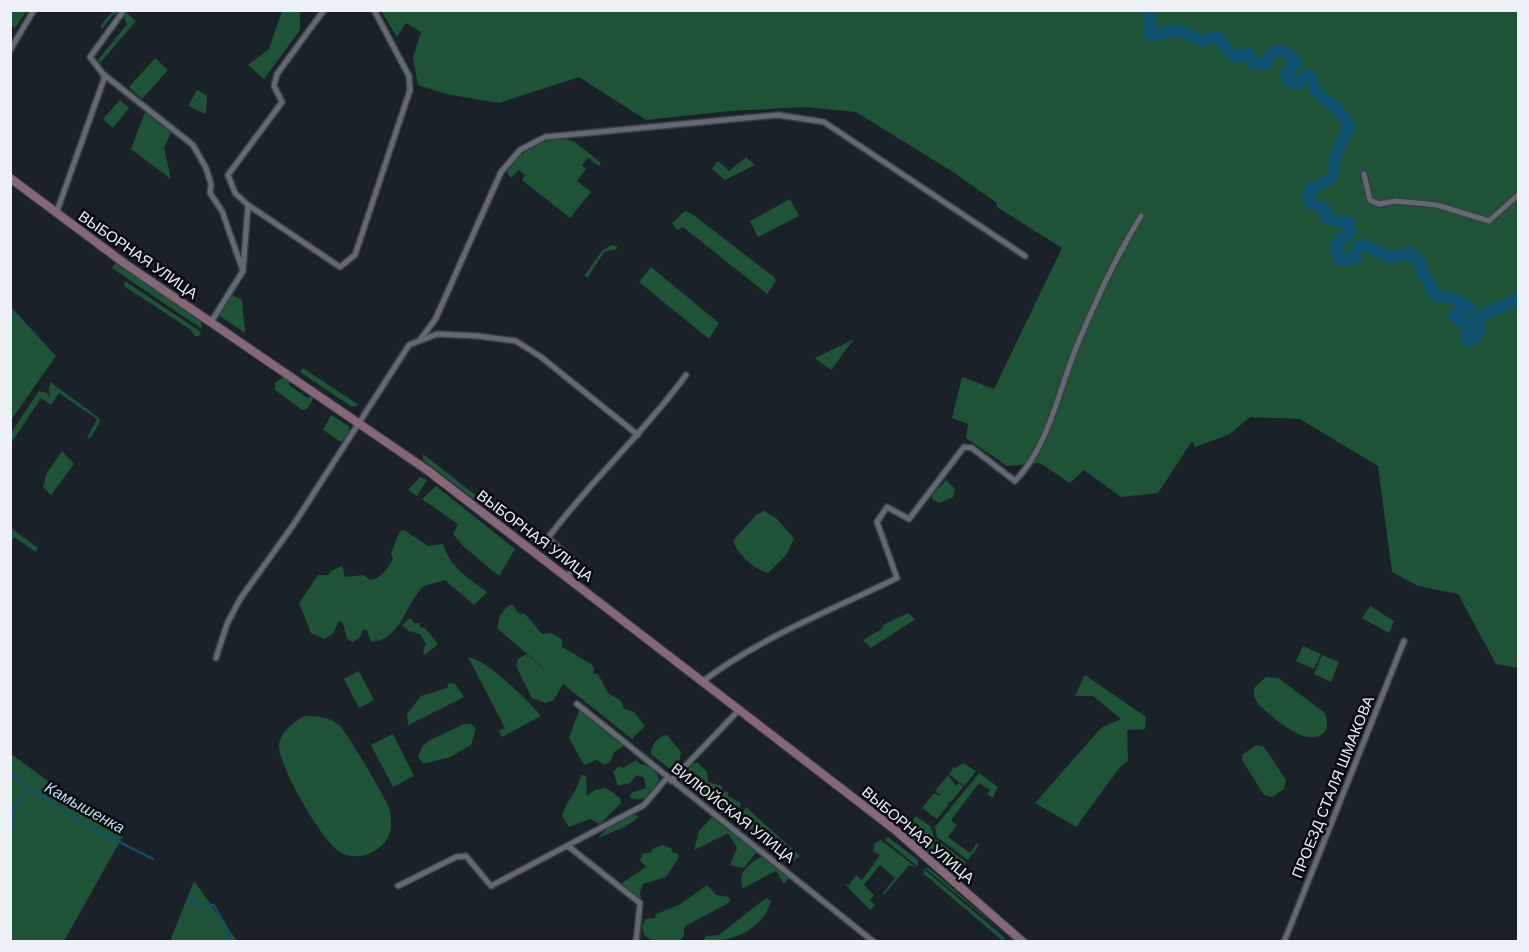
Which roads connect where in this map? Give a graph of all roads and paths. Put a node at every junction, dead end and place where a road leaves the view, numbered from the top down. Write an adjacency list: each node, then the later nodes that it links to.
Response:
1 (33, 10): 5 (street)
2 (324, 10): 10 (street)
3 (374, 10): 10 (street)
4 (122, 13): 6 (street)
5 (10, 50)
6 (103, 74): 11 (street); 14 (street)
7 (1364, 174): 9 (street)
8 (10, 178): 11 (main road, ВЫБОРНАЯ УЛИЦА)
9 (1518, 195)
10 (248, 205): 14 (street)
11 (56, 214): 15 (main road, ВЫБОРНАЯ УЛИЦА)
12 (1141, 216): 23 (street)
13 (1024, 256): 16 (street)
14 (243, 271): 15 (street)
15 (211, 322): 18 (main road, ВЫБОРНАЯ УЛИЦА)
16 (420, 340): 18 (street); 19 (street)
17 (686, 375): 19 (street)
18 (359, 423): 20 (main road, ВЫБОРНАЯ УЛИЦА); 22 (street)
19 (638, 435): 20 (street)
20 (568, 577): 23 (main road, ВЫБОРНАЯ УЛИЦА)
21 (1404, 641): 32 (street, ПРОЕЗД СТАЛЯ ШМАКОВА)
22 (216, 658)
23 (702, 682): 25 (main road, ВЫБОРНАЯ УЛИЦА)
24 (577, 704): 26 (street, ВИЛЮЙСКАЯ УЛИЦА)
25 (739, 710): 26 (street); 29 (main road, ВЫБОРНАЯ УЛИЦА)
26 (669, 779): 27 (street); 31 (street, ВИЛЮЙСКАЯ УЛИЦА)
27 (568, 846): 28 (street); 30 (street)
28 (398, 886)
29 (1023, 941)
30 (636, 942)
31 (874, 942)
32 (1284, 942)

